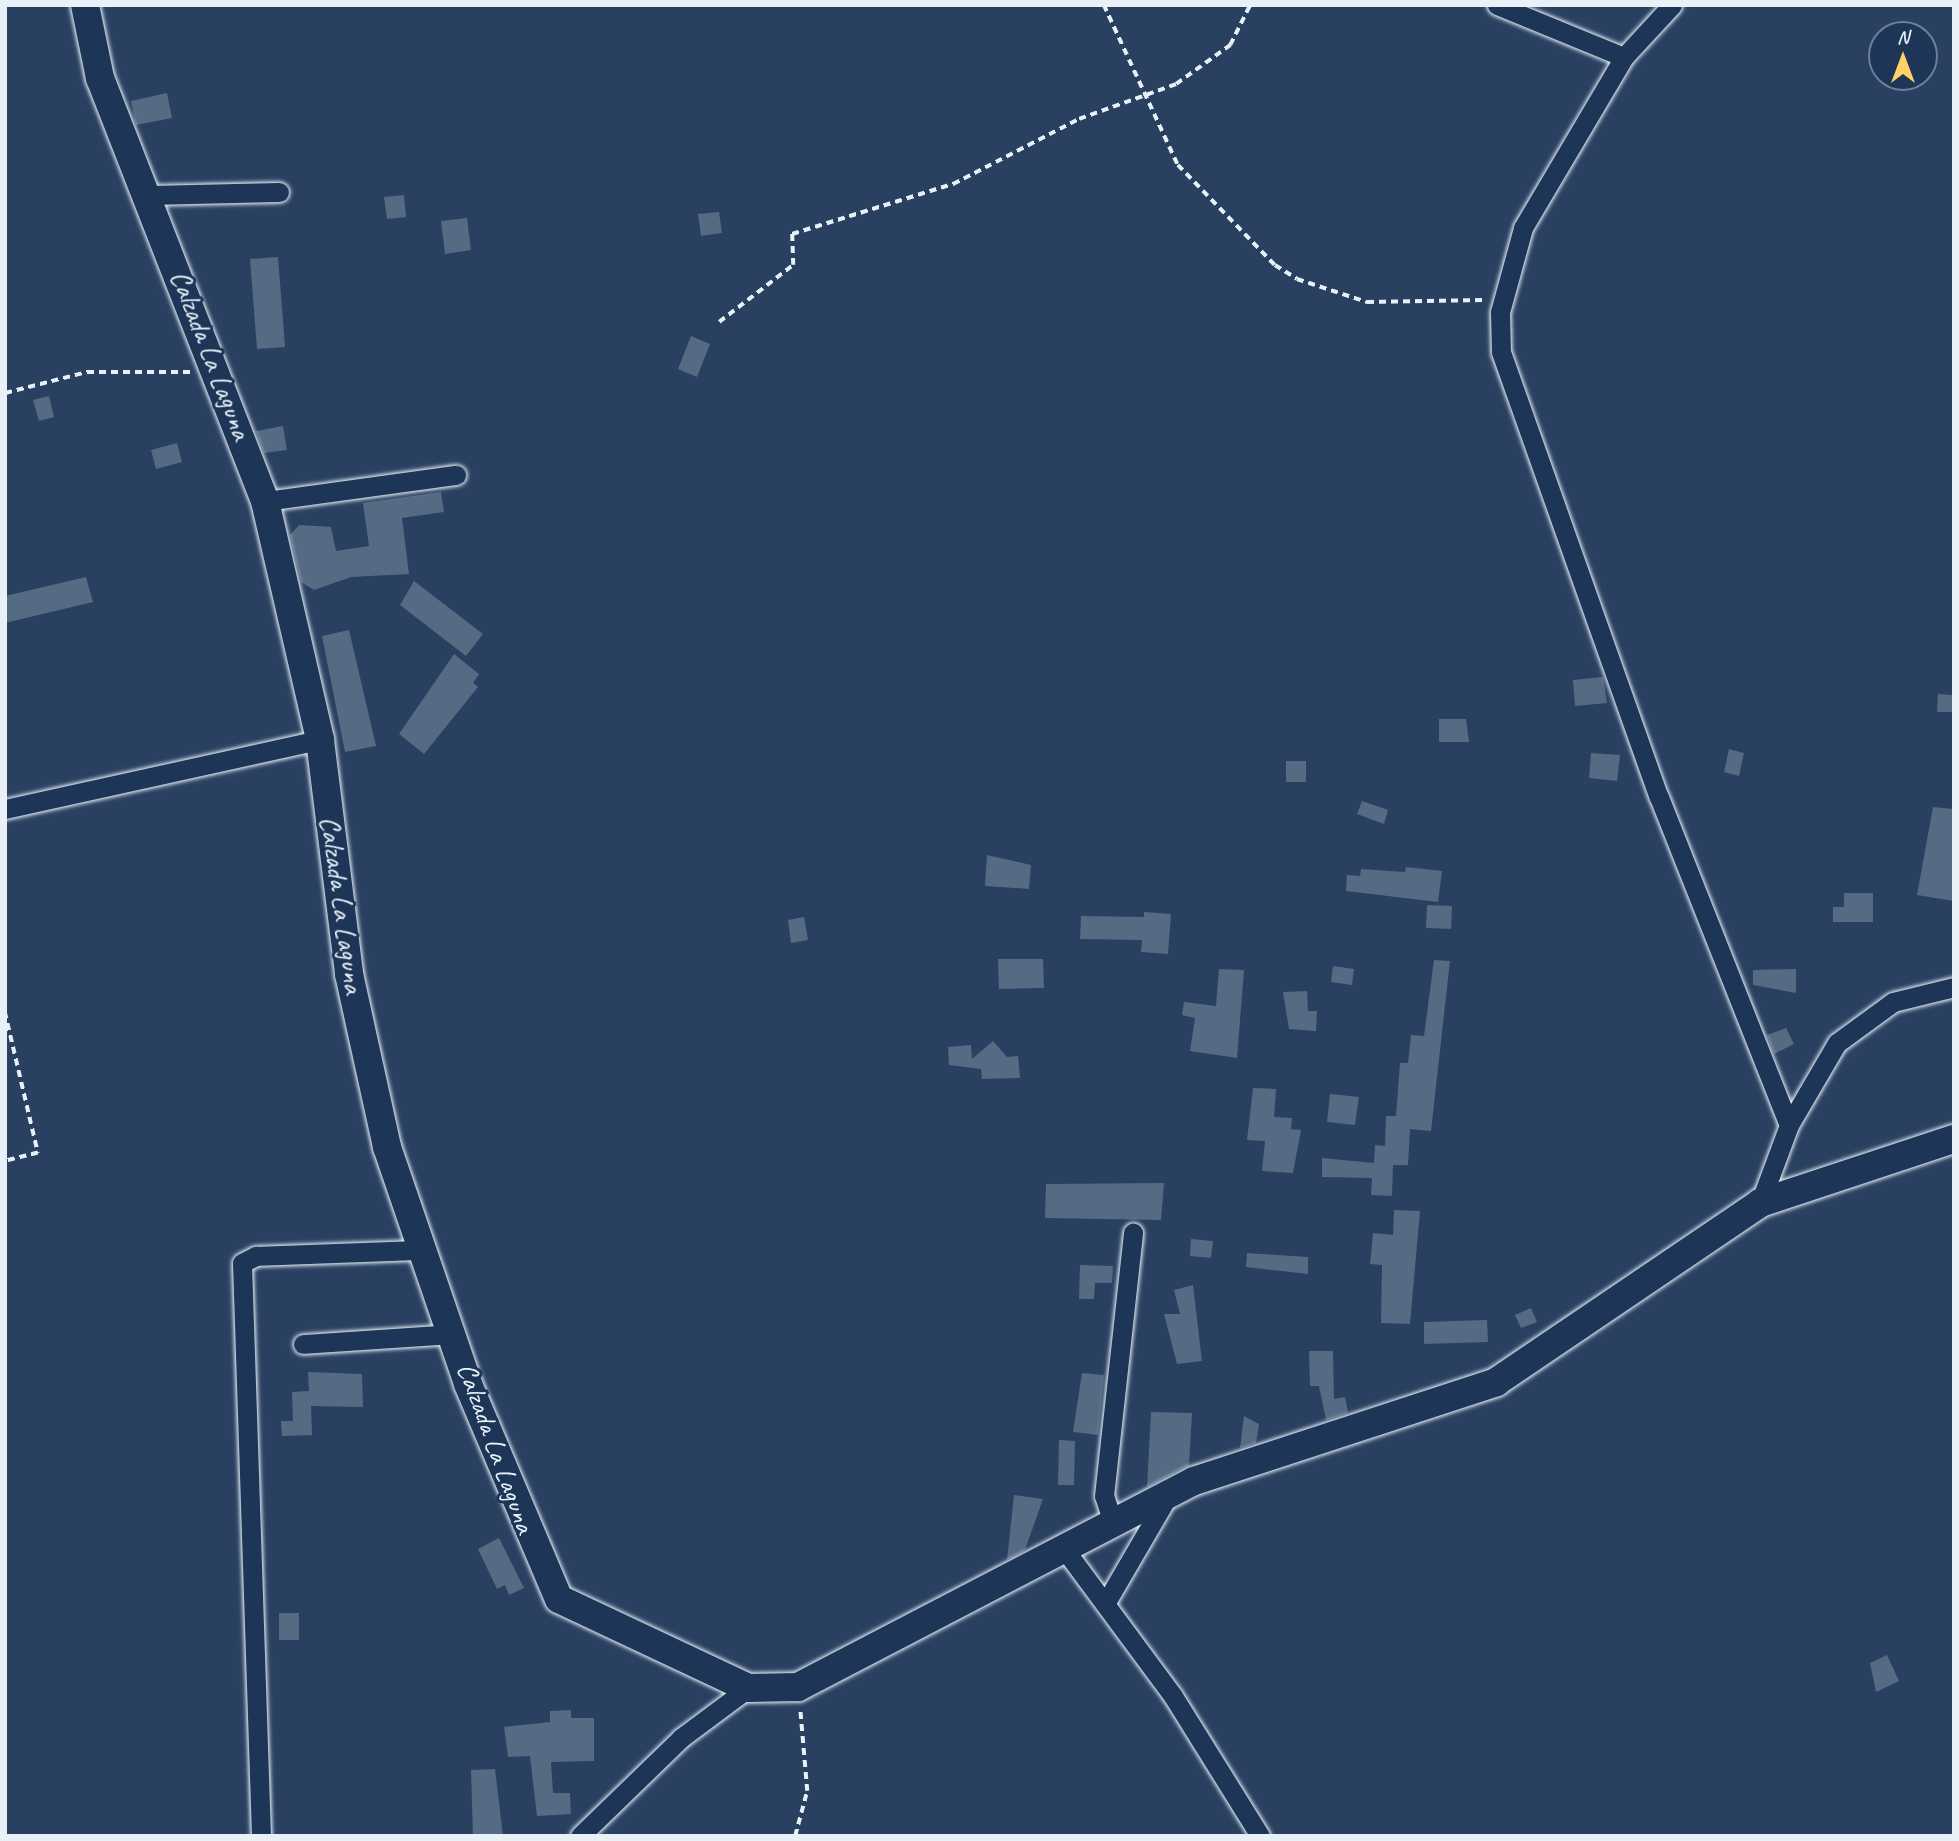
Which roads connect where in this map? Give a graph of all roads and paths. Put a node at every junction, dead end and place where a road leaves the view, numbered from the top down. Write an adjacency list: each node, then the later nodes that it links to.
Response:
1 (85, 5): 9 (street, Calzada La Laguna)
2 (1104, 5): 7 (path)
3 (1250, 5): 7 (path)
4 (1497, 5): 6 (street)
5 (1672, 5): 6 (street)
6 (1624, 57): 10 (street)
7 (1145, 95): 10 (path); 11 (path)
8 (279, 192): 9 (street)
9 (148, 195): 12 (street, Calzada La Laguna)
10 (1504, 300): 20 (street)
11 (719, 322)
12 (218, 370): 13 (path); 15 (street, Calzada La Laguna)
13 (5, 393)
14 (456, 475): 15 (street)
15 (265, 501): 16 (street, Calzada La Laguna)
16 (320, 740): 17 (street); 25 (street, Calzada La Laguna)
17 (5, 809)
18 (1954, 987): 20 (street)
19 (5, 1012): 22 (path)
20 (1789, 1125): 23 (street)
21 (1954, 1139): 23 (street)
22 (5, 1161)
23 (1760, 1203): 28 (street)
24 (1133, 1233): 29 (street)
25 (422, 1250): 26 (street, Calzada La Laguna); 34 (street)
26 (455, 1334): 27 (street); 33 (street, Calzada La Laguna)
27 (303, 1344)
28 (1169, 1494): 29 (street); 31 (street)
29 (1112, 1523): 30 (street)
30 (1065, 1550): 31 (street); 32 (street)
31 (1105, 1604): 37 (street)
32 (798, 1687): 33 (street); 36 (path)
33 (748, 1688): 35 (street)
34 (261, 1836)
35 (580, 1836)
36 (795, 1836)
37 (1260, 1836)

